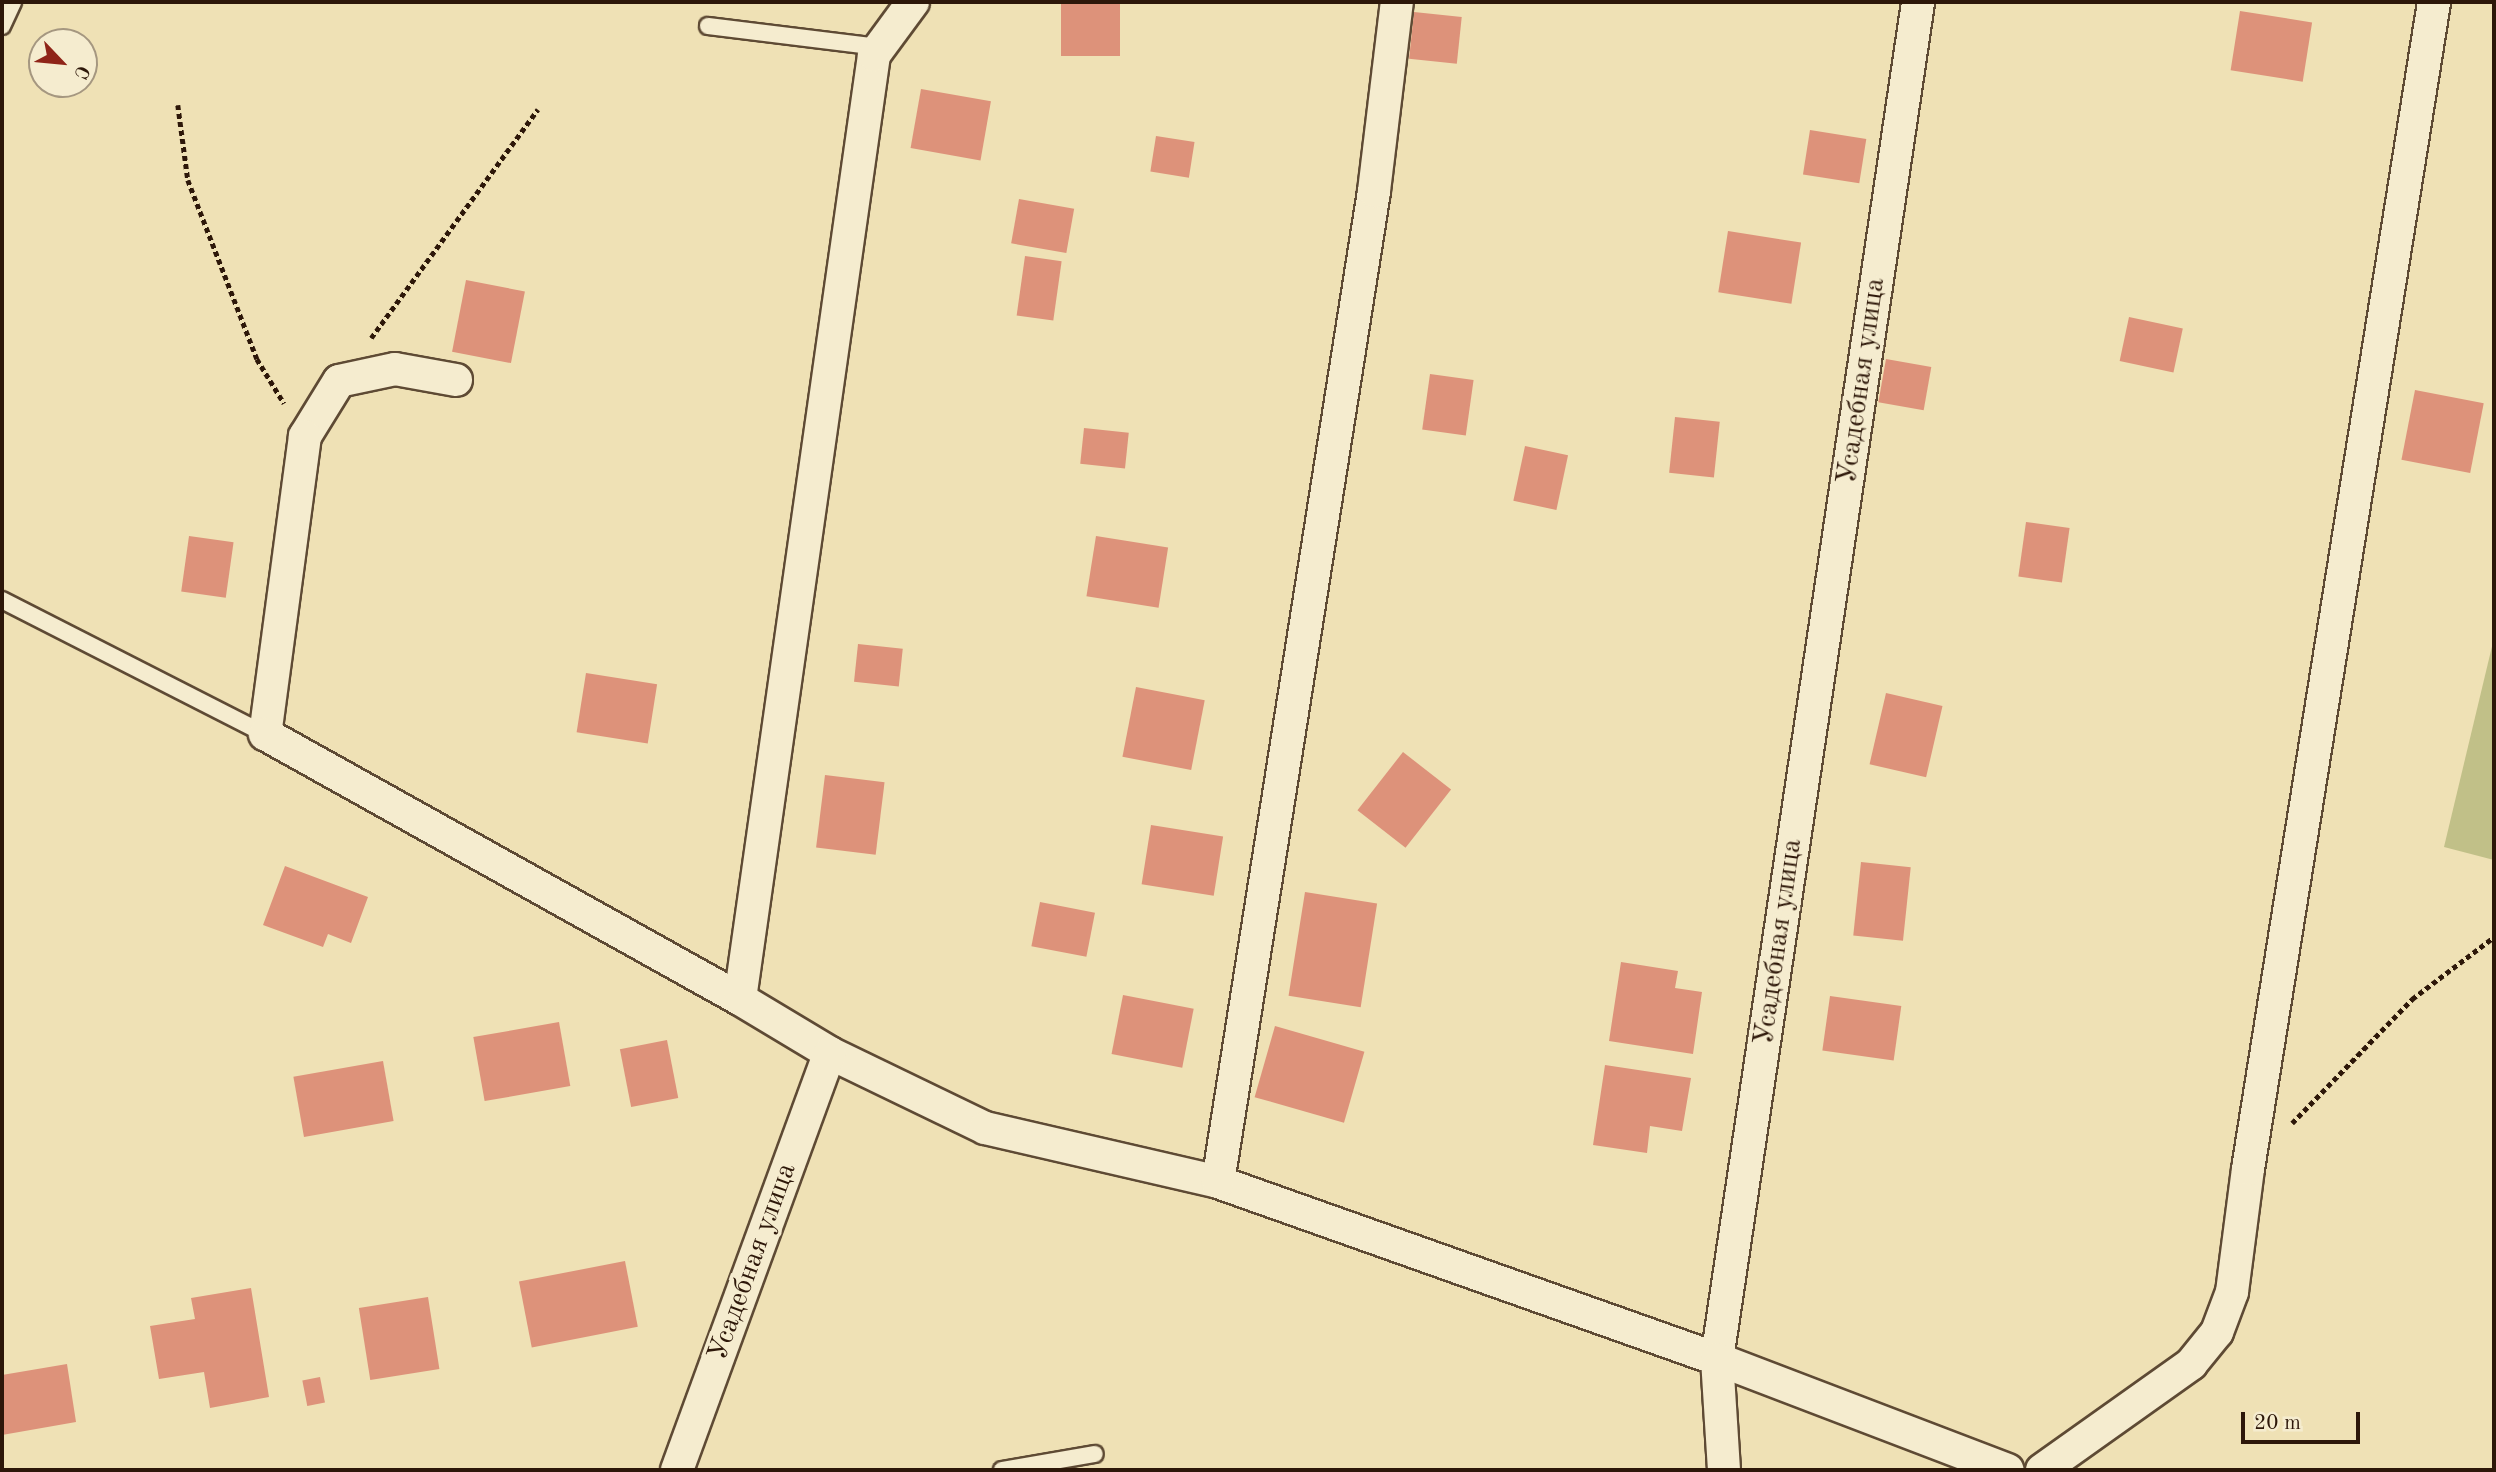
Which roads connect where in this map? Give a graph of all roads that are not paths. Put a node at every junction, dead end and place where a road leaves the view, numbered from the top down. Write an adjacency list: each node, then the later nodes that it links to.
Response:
1 (13, 2): 6 (lane)
2 (913, 2): 8 (street)
3 (1397, 2): 14 (street)
4 (1918, 2): 15 (street, Усадебная улица)
5 (2434, 2): 21 (street)
6 (2, 26)
7 (708, 26): 8 (lane)
8 (879, 47): 12 (street)
9 (456, 380): 11 (street)
10 (2, 600): 11 (lane)
11 (265, 734): 12 (street)
12 (740, 999): 13 (street)
13 (830, 1054): 14 (street); 17 (street, Усадебная улица)
14 (1218, 1182): 15 (street)
15 (1717, 1359): 19 (street, Усадебная улица); 20 (street)
16 (1095, 1454): 18 (lane)
17 (677, 1470)
18 (1002, 1470)
19 (1724, 1470)
20 (2007, 1470)
21 (2042, 1470)

